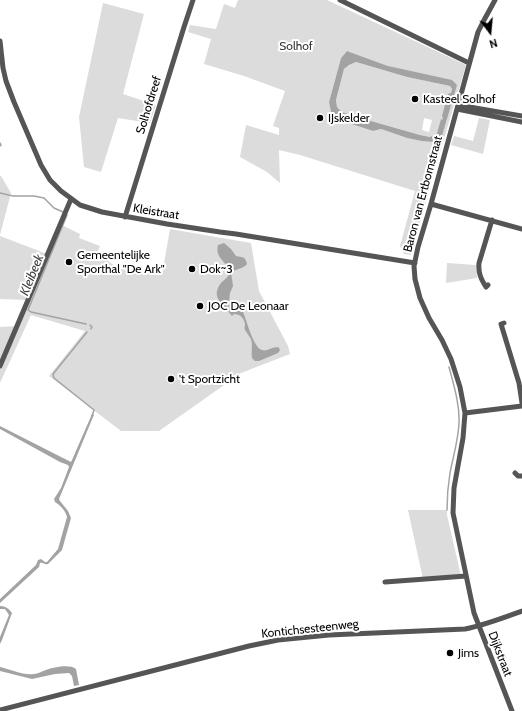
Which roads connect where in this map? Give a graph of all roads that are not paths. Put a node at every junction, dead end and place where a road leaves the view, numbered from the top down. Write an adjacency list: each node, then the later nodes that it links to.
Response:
1 (193, 0): 11 (street, Solhofdreef)
2 (340, 0): 5 (street)
3 (495, 0): 5 (street, Baron van Ertbornstraat)
4 (0, 41): 9 (street, Kleistraat)
5 (469, 63): 6 (street, Baron van Ertbornstraat)
6 (458, 107): 7 (street); 8 (street); 10 (street, Baron van Ertbornstraat)
7 (522, 116)
8 (522, 122)
9 (71, 199): 11 (street, Kleistraat); 17 (street)
10 (431, 204): 12 (street); 14 (street, Baron van Ertbornstraat)
11 (125, 217): 14 (street, Kleistraat)
12 (492, 220): 13 (street); 15 (street)
13 (522, 228)
14 (415, 263): 19 (street, Baron van Ertbornstraat)
15 (488, 286)
16 (504, 323): 18 (street)
17 (0, 366)
18 (522, 404): 19 (street)
19 (465, 413): 22 (street, Baron van Ertbornstraat)
20 (515, 473): 21 (street)
21 (522, 476)
22 (466, 576): 23 (street); 25 (street, Baron van Ertbornstraat)
23 (385, 582)
24 (522, 611): 25 (street, Kontichsesteenweg)
25 (478, 626): 26 (street, Kontichsesteenweg); 27 (street, Dijkstraat)
26 (0, 710)
27 (512, 711)

